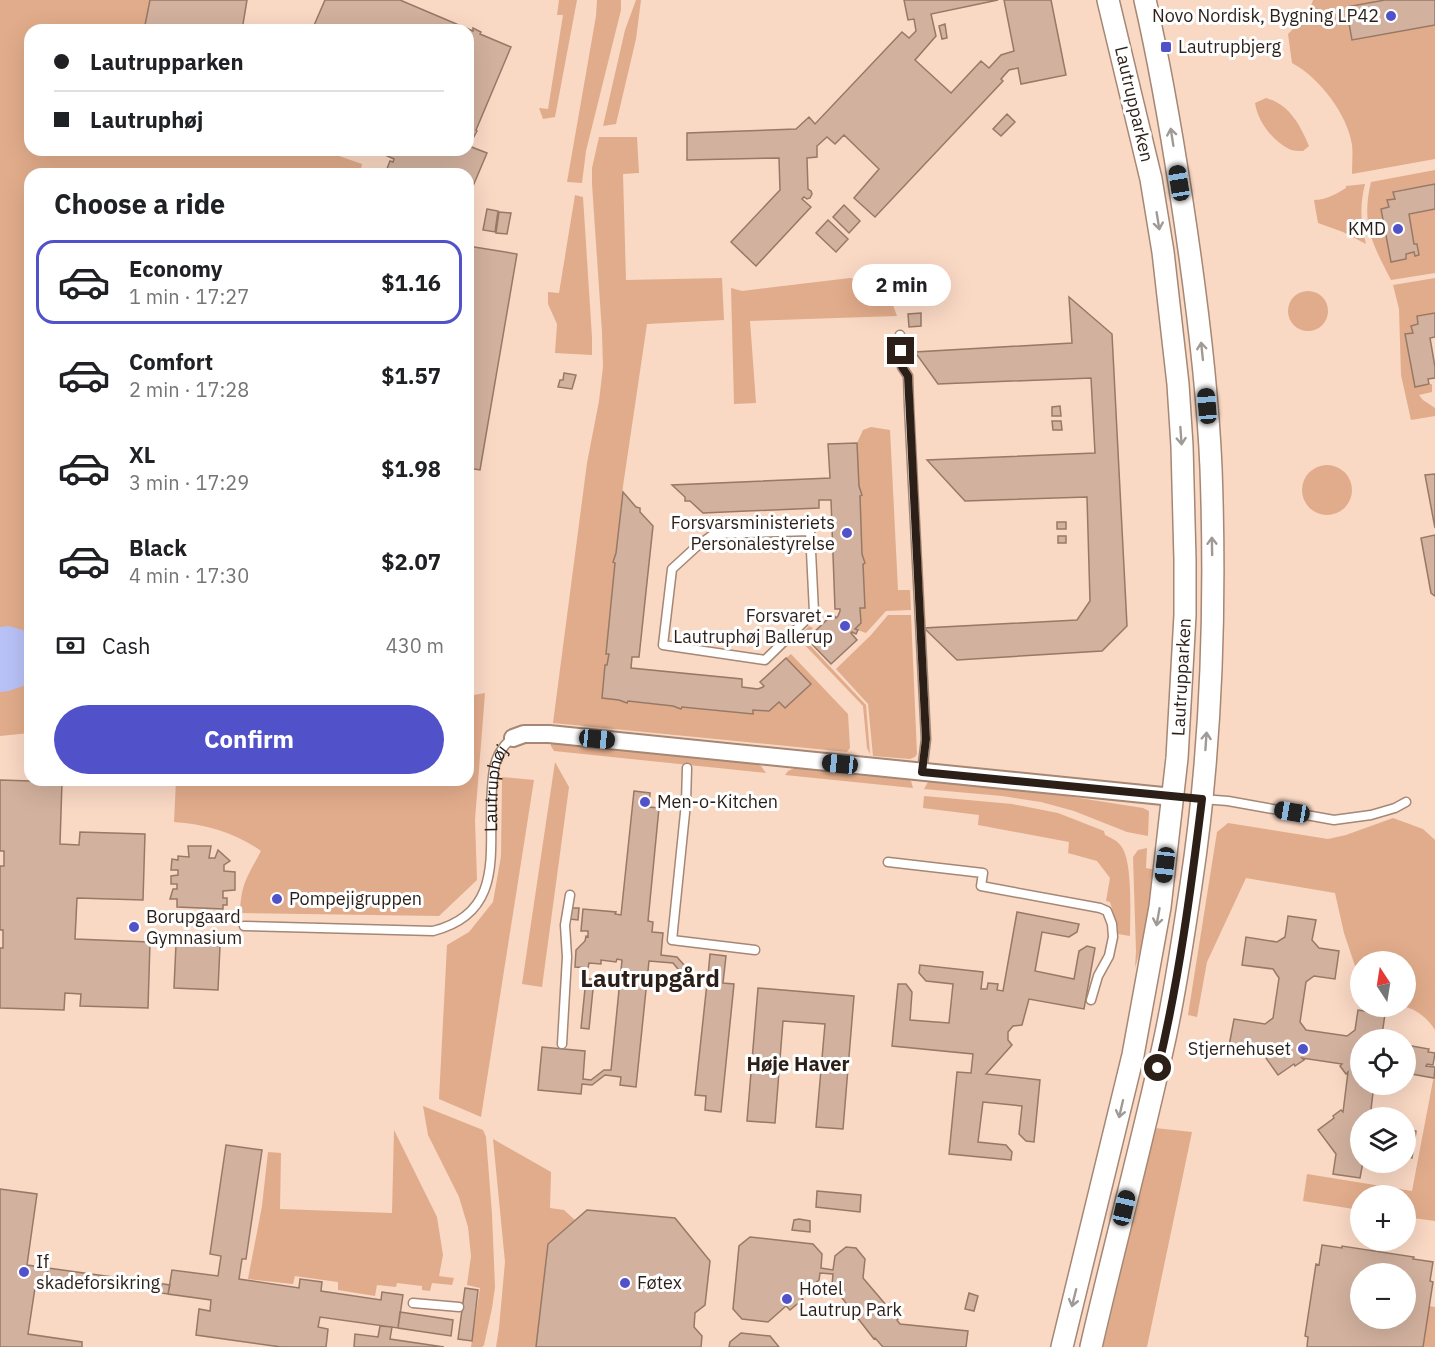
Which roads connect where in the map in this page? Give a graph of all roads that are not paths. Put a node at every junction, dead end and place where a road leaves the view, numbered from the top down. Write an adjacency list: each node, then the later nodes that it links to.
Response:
1 (1108, 0): 8 (street, Lautrupparken, one-way to 8)
2 (1145, 0): 9 (street, Lautrupparken, one-way to 2)
3 (900, 335): 7 (lane)
4 (696, 547): 4 (lane)
5 (513, 738): 7 (street, Lautruphøj); 13 (lane, Lautruphøj)
6 (687, 768): 14 (lane)
7 (922, 772): 8 (street, Lautruphøj)
8 (1173, 797): 9 (street, Lautruphøj); 19 (street, Lautrupparken, one-way to 19)
9 (1202, 799): 10 (lane); 20 (street, Lautrupparken)
10 (1406, 802)
11 (888, 862): 15 (lane)
12 (570, 895): 16 (lane)
13 (244, 926)
14 (755, 950)
15 (1091, 1000)
16 (562, 1044)
17 (413, 1303): 18 (lane)
18 (459, 1307)
19 (1062, 1347)
20 (1091, 1347)

